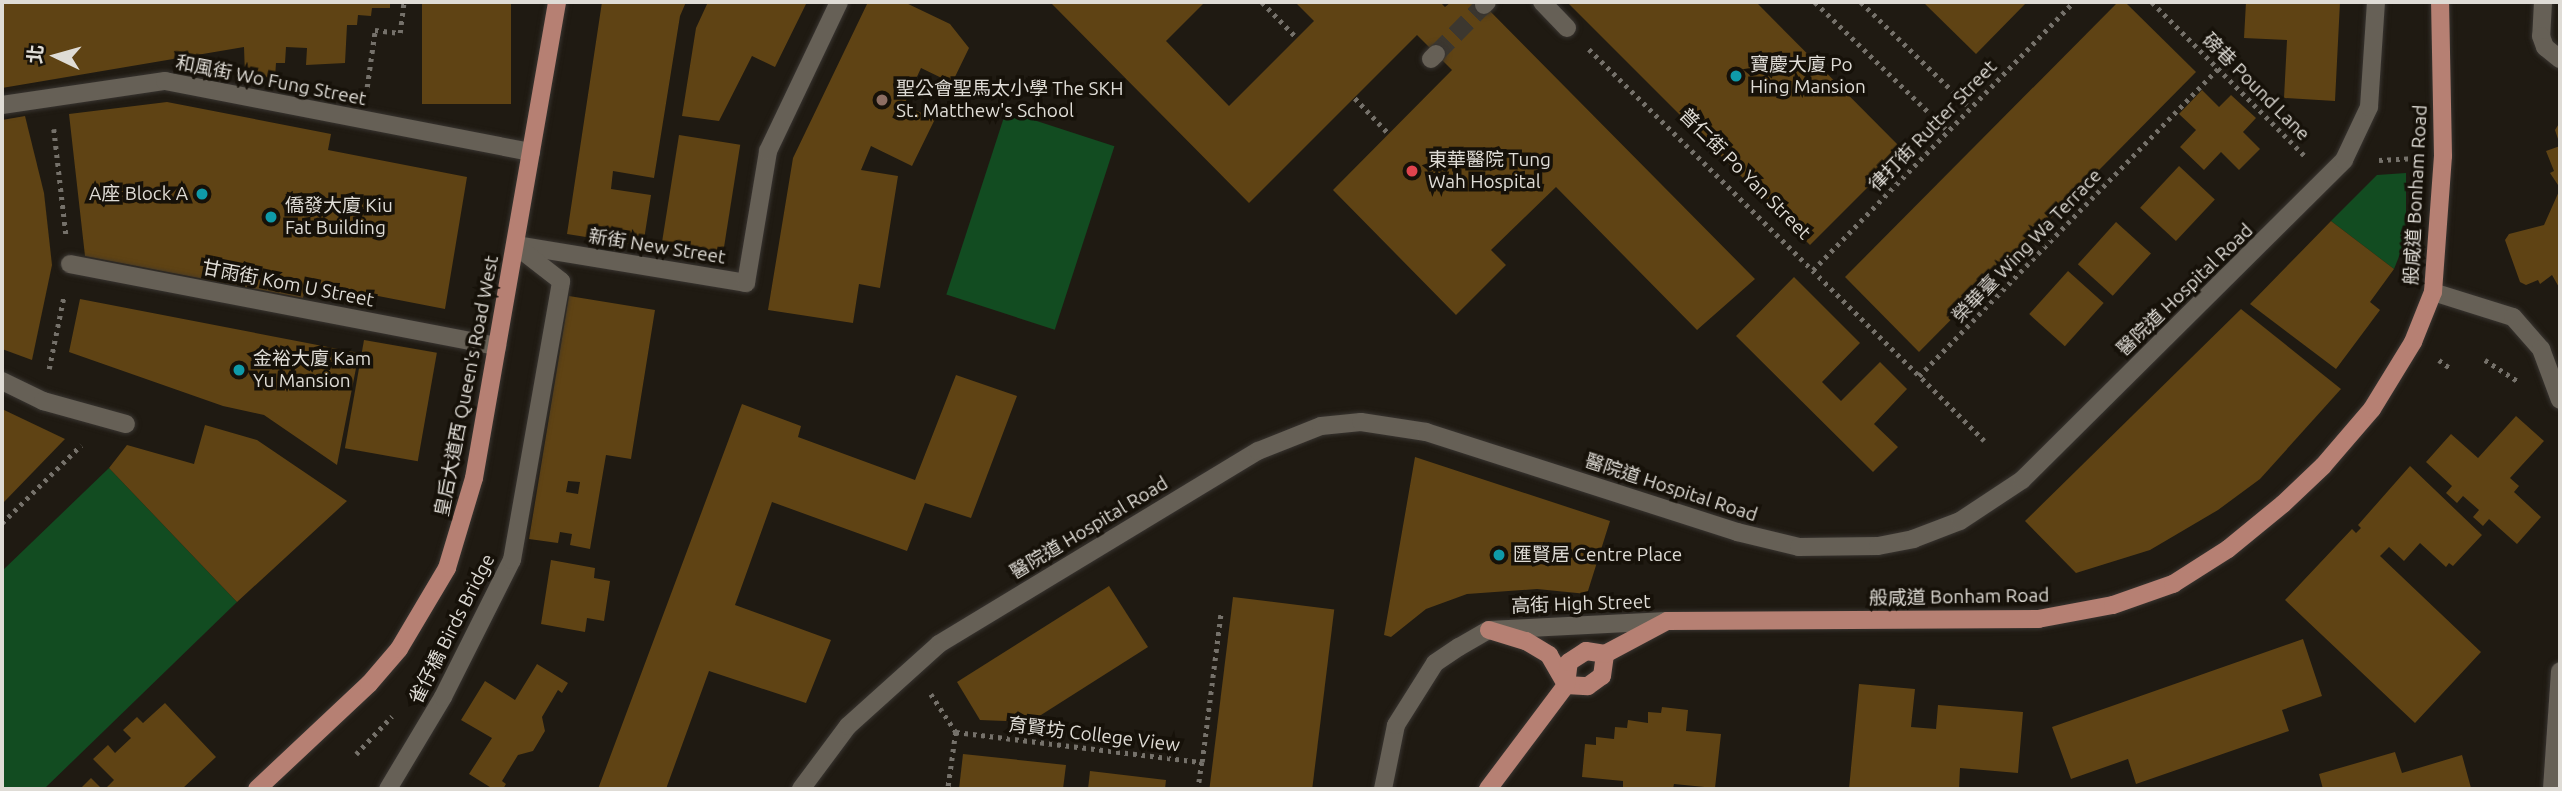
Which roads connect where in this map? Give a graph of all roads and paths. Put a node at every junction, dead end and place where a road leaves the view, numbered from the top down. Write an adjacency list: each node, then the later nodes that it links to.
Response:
1 (404, 2): 20 (path)
2 (557, 2): 23 (main road, 皇后大道西 Queen's Road West)
3 (839, 2): 25 (street, 新街 New Street)
4 (1262, 2): 14 (path)
5 (1542, 2): 13 (street)
6 (1815, 2): 21 (path)
7 (1861, 2): 19 (path)
8 (2074, 2): 19 (path, 律打街 Rutter Street)
9 (2152, 2): 16 (path, 磅巷 Pound Lane)
10 (2376, 2): 52 (street, 醫院道 Hospital Road)
11 (2440, 2): 28 (main road, 般咸道 Bonham Road)
12 (2543, 2): 15 (street)
13 (1567, 28): 27 (path, 普仁街 Po Yan Street)
14 (1297, 38)
15 (2560, 60)
16 (2218, 69): 24 (path, 磅巷 Pound Lane); 31 (path, 榮華臺 Wing Wa Terrace)
17 (1354, 98): 22 (path)
18 (2, 105): 20 (street, 和風街 Wo Fung Street)
19 (1970, 108): 21 (path, 律打街 Rutter Street)
20 (363, 120): 23 (street, 和風街 Wo Fung Street)
21 (1948, 131): 27 (path, 律打街 Rutter Street)
22 (1389, 134)
23 (531, 152): 25 (main road, 皇后大道西 Queen's Road West)
24 (2310, 161)
25 (515, 245): 29 (main road, 皇后大道西 Queen's Road West); 51 (street, 雀仔橋 Birds Bridge)
26 (70, 264): 29 (street, 甘雨街 Kom U Street)
27 (1812, 270): 31 (path, 普仁街 Po Yan Street)
28 (2433, 292): 34 (street); 40 (main road, 般咸道 Bonham Road)
29 (497, 346): 50 (main road, 皇后大道西 Queen's Road West)
30 (2485, 360): 33 (path)
31 (1919, 376): 37 (path)
32 (2, 381): 35 (street)
33 (2528, 389)
34 (2560, 400)
35 (108, 419): 36 (street); 38 (path)
36 (126, 424)
37 (1984, 441)
38 (2, 523)
39 (1221, 612): 49 (path)
40 (1667, 621): 41 (street, 高街 High Street); 42 (main road, 般咸道 Bonham Road)
41 (1489, 630): 44 (main road); 55 (street, 高街 High Street)
42 (1605, 654): 44 (main road); 44 (main road, 般咸道 Bonham Road)
43 (2560, 671): 57 (street)
44 (1566, 685): 56 (main road, 般咸道 Bonham Road)
45 (928, 690): 47 (path)
46 (397, 711): 48 (path, 雀仔橋 Birds Bridge)
47 (956, 732): 49 (path, 育賢坊 College View); 53 (path)
48 (356, 754)
49 (1202, 762): 54 (path, 育賢坊 College View)
50 (257, 789)
51 (388, 789)
52 (801, 789)
53 (948, 789)
54 (1198, 789)
55 (1383, 789)
56 (1488, 789)
57 (2552, 789)

